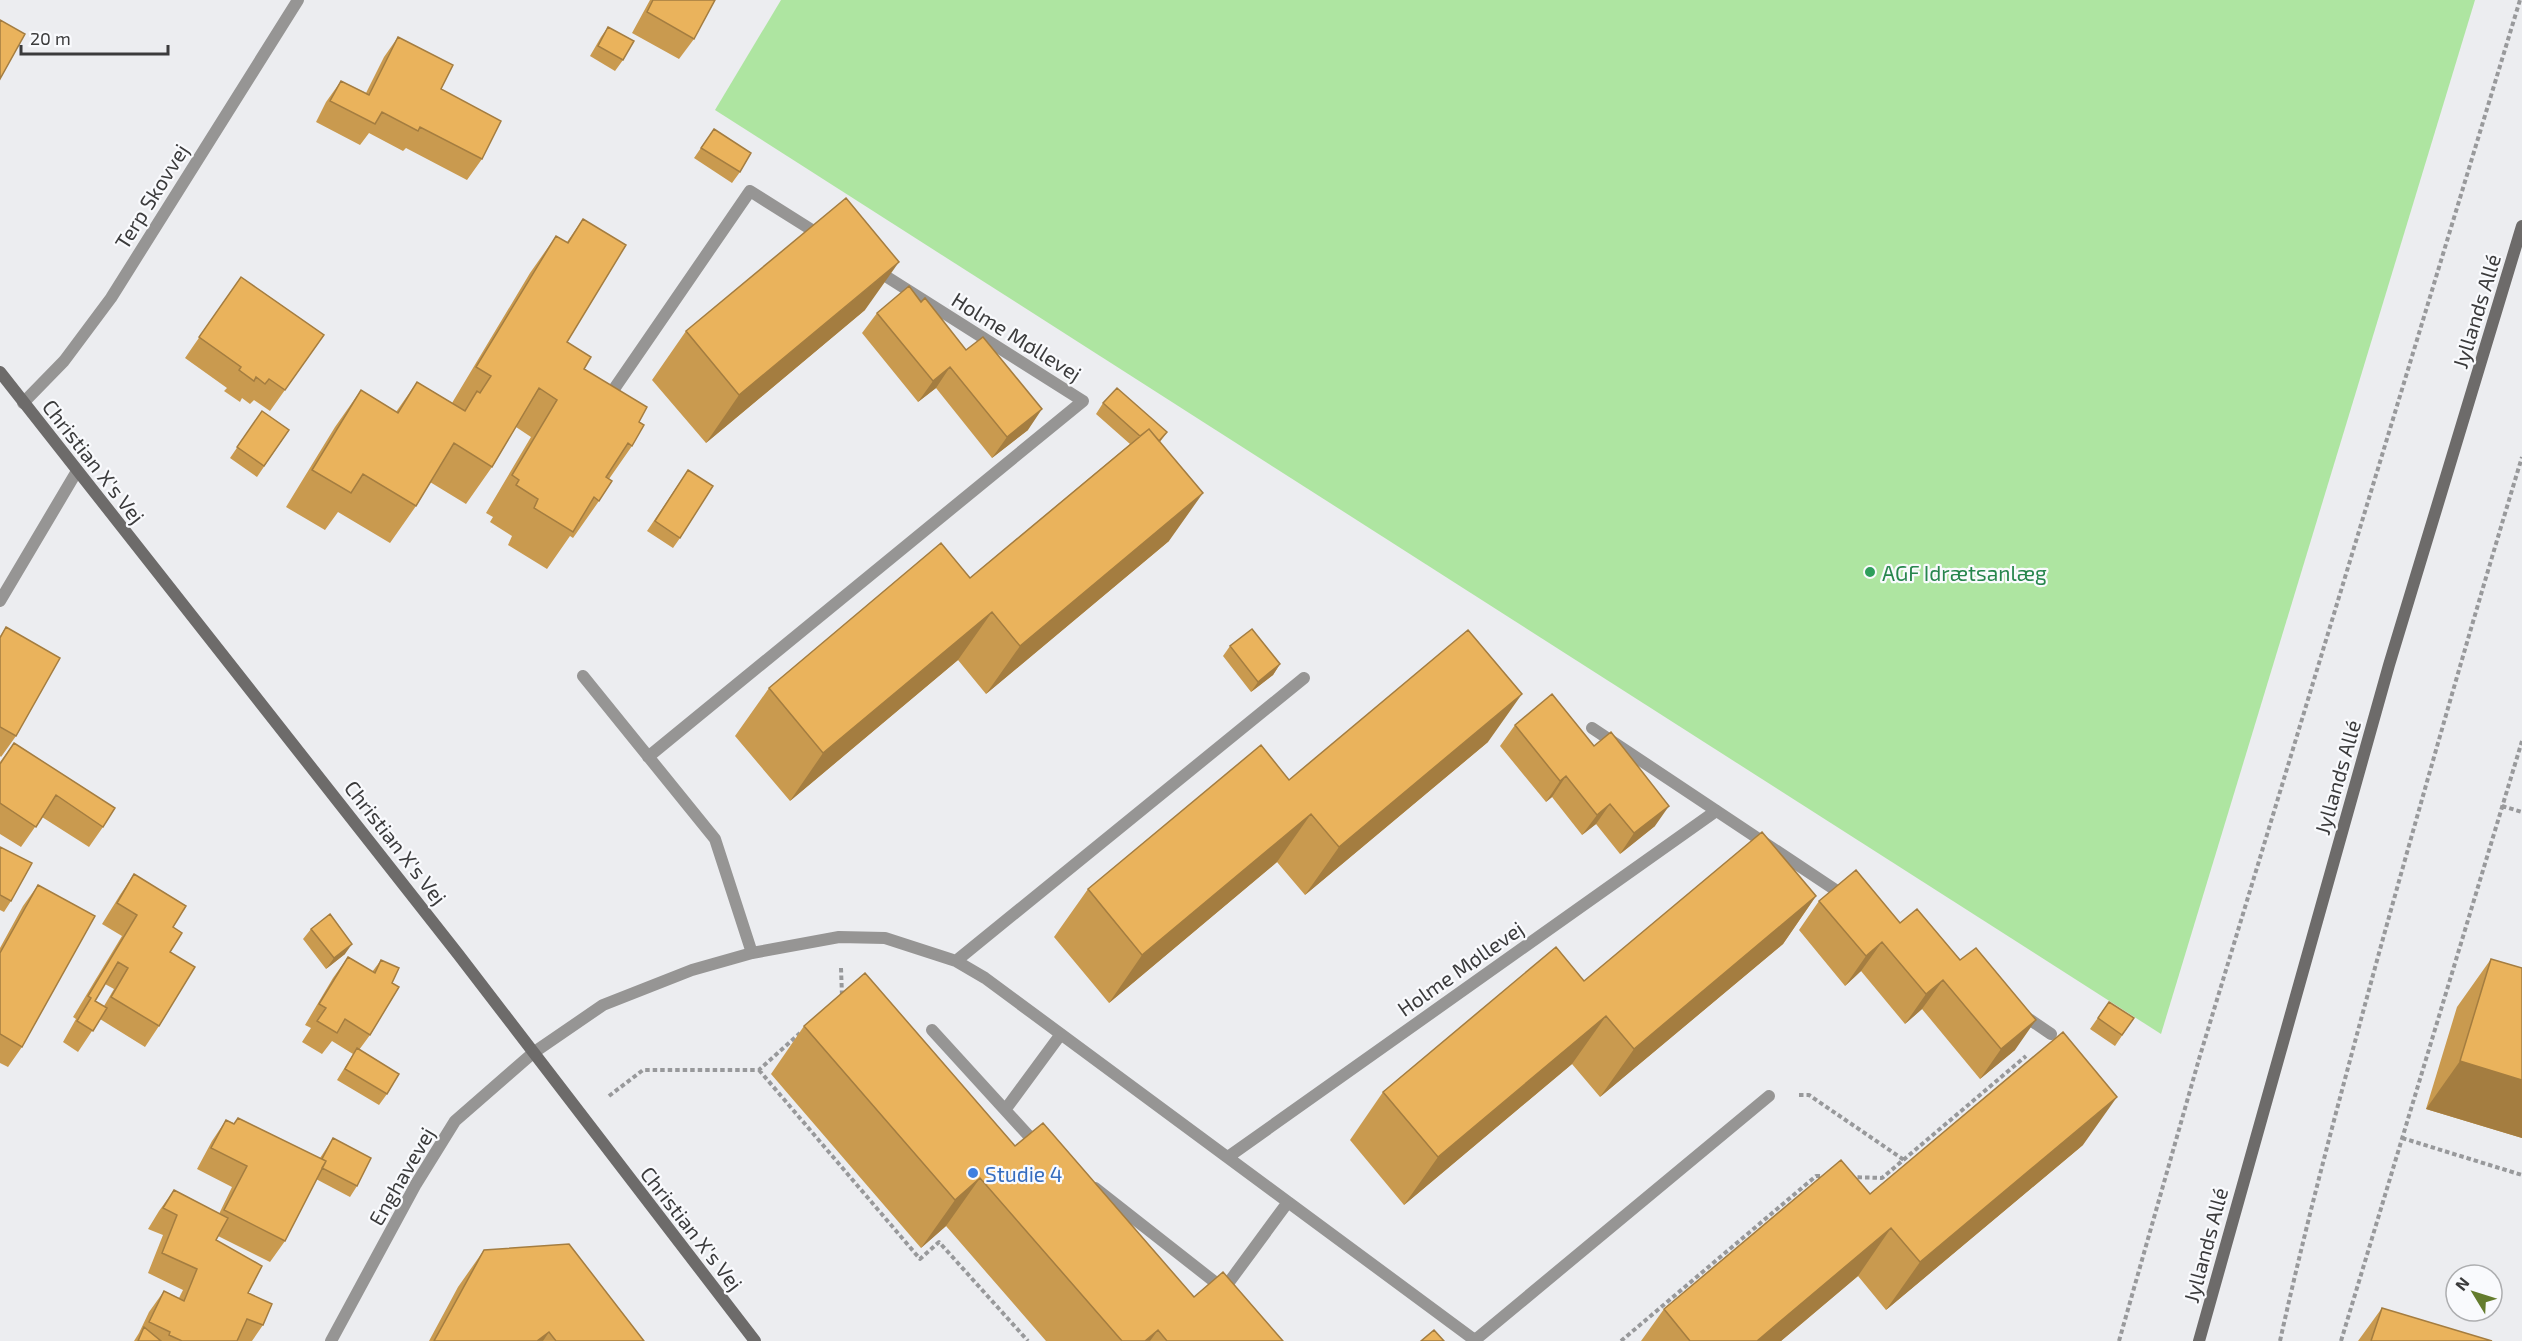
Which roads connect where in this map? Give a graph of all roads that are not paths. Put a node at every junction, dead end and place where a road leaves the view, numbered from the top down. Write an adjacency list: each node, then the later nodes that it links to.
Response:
1 (298, 0): 7 (street, Terp Skovvej)
2 (2522, 226): 32 (street, Jyllands Allé)
3 (831, 242): 6 (street)
4 (861, 261): 13 (street, Holme Møllevej)
5 (0, 372): 7 (street, Christian X's Vej)
6 (614, 389)
7 (24, 403): 8 (street, Christian X's Vej)
8 (77, 471): 9 (street); 22 (street, Christian X's Vej)
9 (0, 601)
10 (583, 676): 13 (street)
11 (1304, 678): 17 (street)
12 (1592, 728): 14 (street)
13 (648, 757): 16 (street)
14 (1716, 811): 15 (street); 26 (street, Holme Møllevej)
15 (1854, 903)
16 (752, 952): 17 (street); 22 (street)
17 (956, 961): 20 (street)
18 (2012, 1007): 21 (street)
19 (932, 1030): 24 (street)
20 (1061, 1034): 24 (street); 26 (street)
21 (2051, 1034)
22 (533, 1053): 29 (street, Enghavevej); 30 (street, Christian X's Vej)
23 (1769, 1096): 31 (street)
24 (1005, 1110): 25 (street)
25 (1056, 1157)
26 (1227, 1157): 28 (street)
27 (1084, 1179): 28 (street)
28 (1288, 1202): 31 (street)
29 (331, 1341)
30 (755, 1341)
31 (1476, 1341)
32 (2199, 1341)

